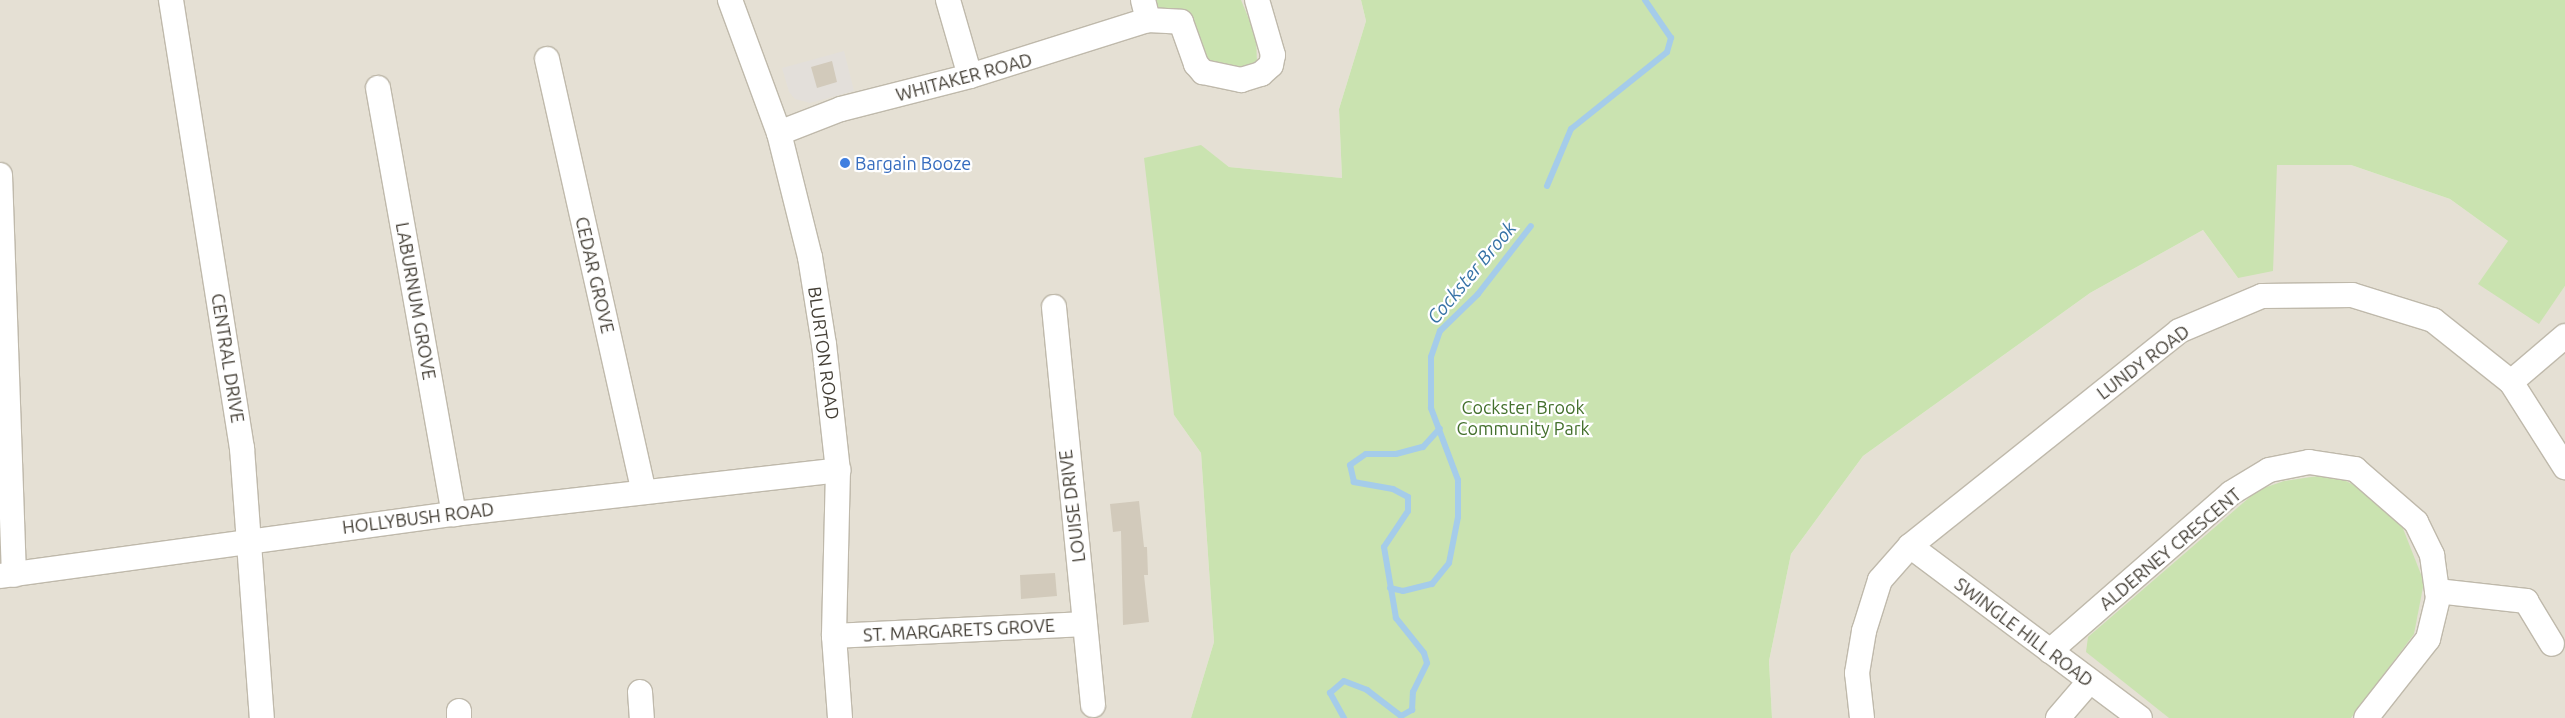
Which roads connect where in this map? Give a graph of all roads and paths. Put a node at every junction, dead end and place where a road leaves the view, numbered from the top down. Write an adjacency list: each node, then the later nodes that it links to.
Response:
1 (171, 0): 18 (street, CENTRAL DRIVE)
2 (730, 0): 9 (street, BLURTON ROAD)
3 (948, 0): 7 (street)
4 (1257, 0): 5 (street)
5 (1146, 10): 7 (street, WHITAKER ROAD)
6 (547, 59): 16 (street, CEDAR GROVE)
7 (970, 76): 9 (street, WHITAKER ROAD)
8 (378, 88): 17 (street, LABURNUM GROVE)
9 (779, 133): 15 (street, BLURTON ROAD)
10 (0, 175): 20 (street)
11 (1054, 307): 22 (street, LOUISE DRIVE)
12 (2565, 336): 13 (street)
13 (2511, 382): 14 (street, LUNDY ROAD); 19 (street, LUNDY ROAD)
14 (2565, 467)
15 (838, 470): 16 (street, HOLLYBUSH ROAD); 23 (street, BLURTON ROAD)
16 (643, 490): 17 (street, HOLLYBUSH ROAD)
17 (454, 514): 18 (street, HOLLYBUSH ROAD)
18 (252, 539): 20 (street, HOLLYBUSH ROAD); 29 (street, CENTRAL DRIVE)
19 (1910, 546): 25 (street, SWINGLE HILL ROAD); 32 (street, LUNDY ROAD)
20 (7, 575)
21 (2437, 591): 24 (street); 25 (street, ALDERNEY CRESCENT); 35 (street, ALDERNEY CRESCENT)
22 (1085, 624): 23 (street, ST. MARGARETS GROVE); 28 (street, LOUISE DRIVE)
23 (834, 636): 31 (street, BLURTON ROAD)
24 (2552, 644)
25 (2050, 651): 26 (street, SWINGLE HILL ROAD)
26 (2089, 682): 33 (street); 34 (street, SWINGLE HILL ROAD)
27 (640, 692): 30 (street)
28 (1093, 705)
29 (262, 718)
30 (642, 718)
31 (840, 718)
32 (1862, 718)
33 (2058, 718)
34 (2140, 718)
35 (2366, 718)

